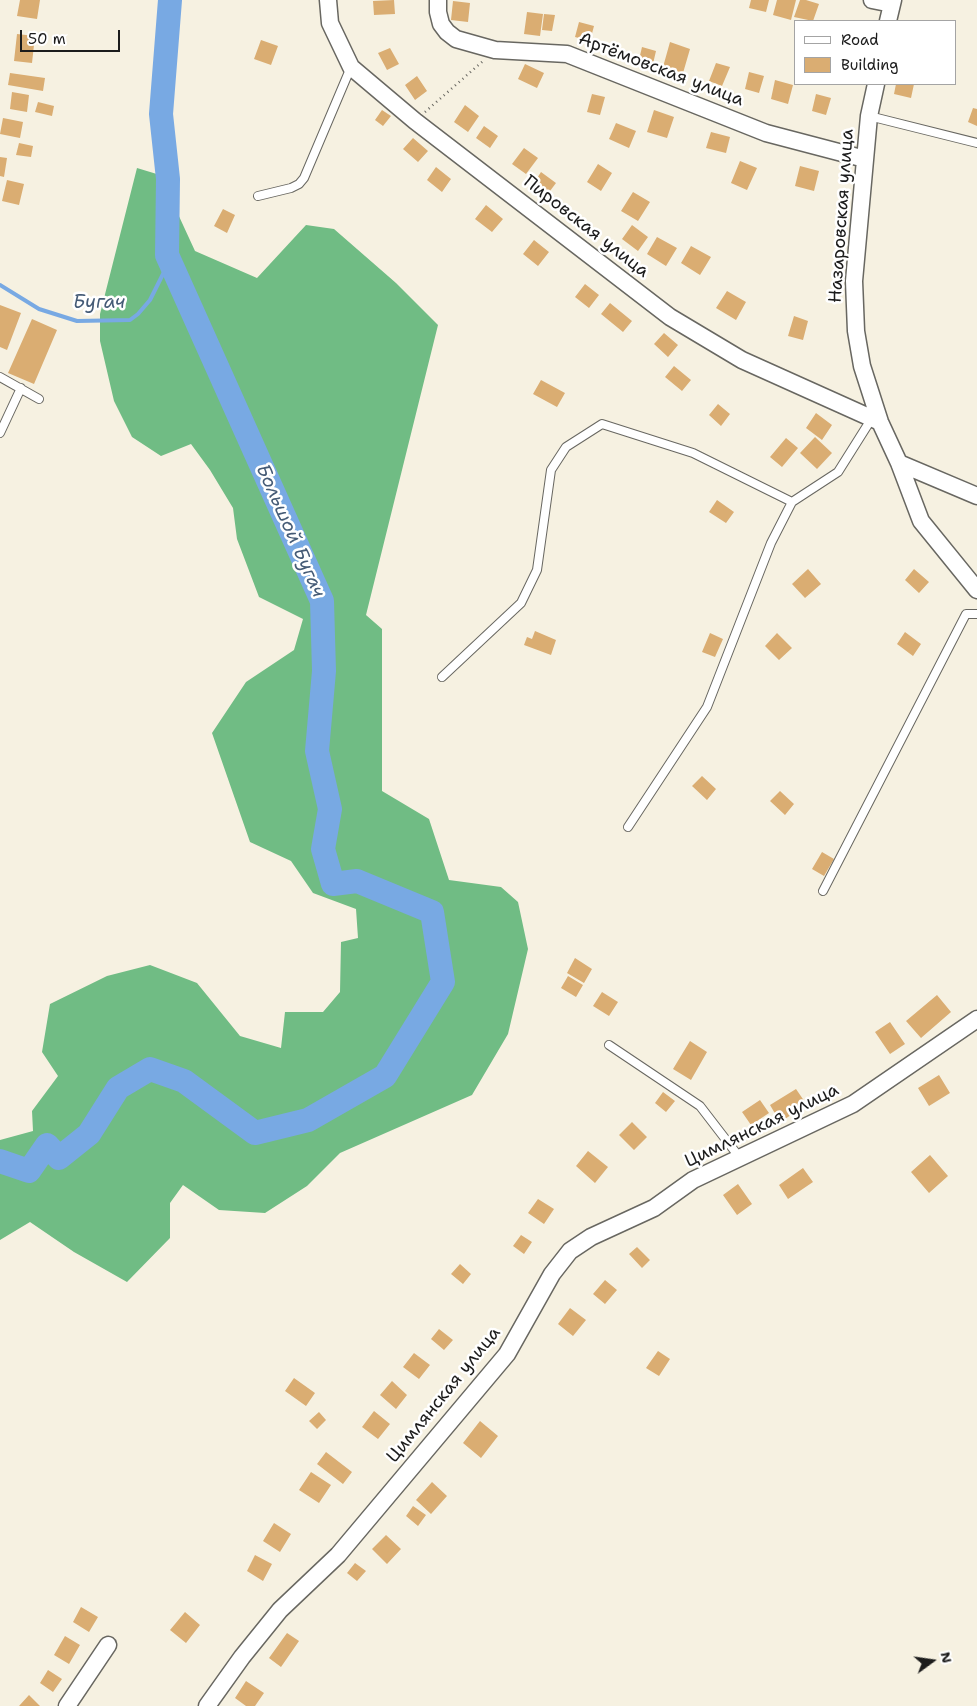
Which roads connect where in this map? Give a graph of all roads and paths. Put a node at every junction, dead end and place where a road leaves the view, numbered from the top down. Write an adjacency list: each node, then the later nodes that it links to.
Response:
1 (328, 0): 7 (street, Пировская улица)
2 (438, 0): 6 (street, Артёмовская улица)
3 (872, 0): 4 (street)
4 (892, 2): 5 (street)
5 (888, 20)
6 (495, 50): 10 (path); 12 (street, Артёмовская улица)
7 (351, 67): 10 (street, Пировская улица); 13 (lane)
8 (876, 85): 9 (street, Назаровская улица)
9 (869, 116): 11 (lane); 12 (street, Назаровская улица)
10 (415, 121): 17 (street, Пировская улица)
11 (977, 143)
12 (864, 159): 17 (street, Назаровская улица)
13 (258, 196)
14 (0, 377): 15 (lane)
15 (20, 388): 16 (lane); 18 (lane)
16 (39, 399)
17 (876, 420): 19 (street, Назаровская улица); 21 (lane)
18 (0, 433)
19 (899, 463): 20 (street); 22 (street, Назаровская улица)
20 (977, 496)
21 (792, 502): 24 (lane); 25 (lane)
22 (977, 590)
23 (977, 614): 26 (lane)
24 (442, 677)
25 (628, 827)
26 (824, 891)
27 (977, 1019): 29 (street, Цимлянская улица)
28 (609, 1045): 29 (lane)
29 (740, 1158): 32 (street, Цимлянская улица)
30 (108, 1645): 31 (street)
31 (67, 1706)
32 (207, 1706)

